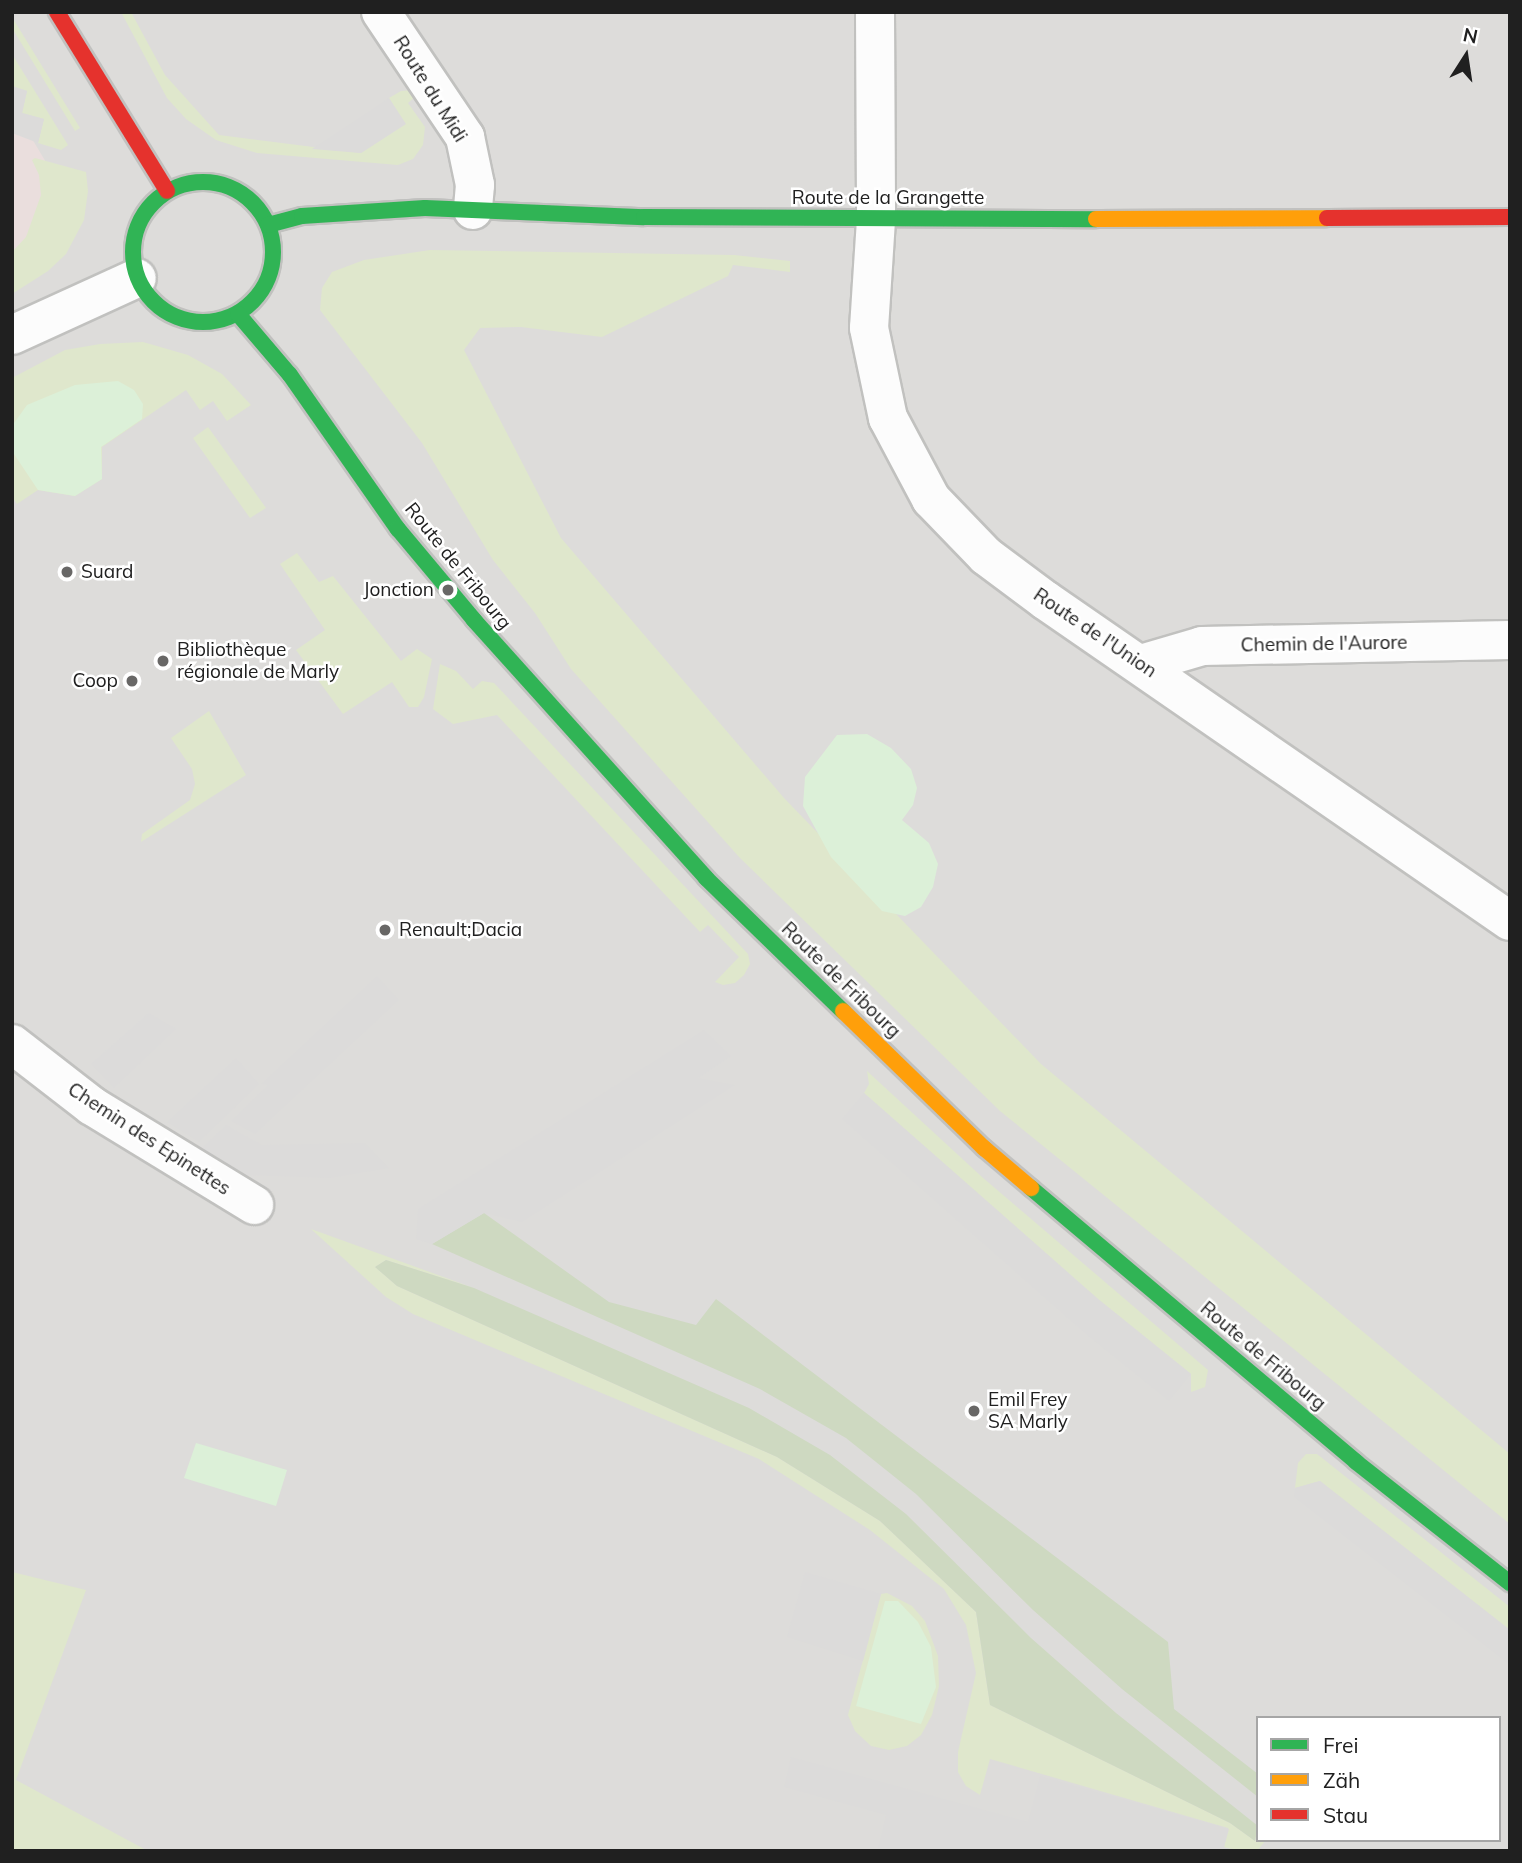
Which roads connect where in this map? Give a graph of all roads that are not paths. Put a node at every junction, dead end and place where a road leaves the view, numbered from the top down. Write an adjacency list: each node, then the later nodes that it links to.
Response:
1 (57, 12): 4 (main road)
2 (382, 12): 5 (street, Route du Midi)
3 (875, 12): 7 (street, Route de l'Union)
4 (167, 191): 8 (main road); 9 (main road)
5 (473, 209): 7 (main road, Route de la Grangette); 8 (main road, Route de la Grangette)
6 (1510, 217): 7 (main road, Route de la Grangette)
7 (876, 220): 13 (street, Route de l'Union)
8 (268, 225): 10 (main road)
9 (137, 278): 10 (main road); 11 (street)
10 (238, 314): 17 (main road, Route de Fribourg)
11 (12, 335)
12 (1510, 640): 13 (street, Chemin de l'Aurore)
13 (1141, 664): 14 (street, Route de l'Union)
14 (1510, 921)
15 (12, 1044): 16 (street, Chemin des Epinettes)
16 (254, 1205)
17 (1510, 1583)

